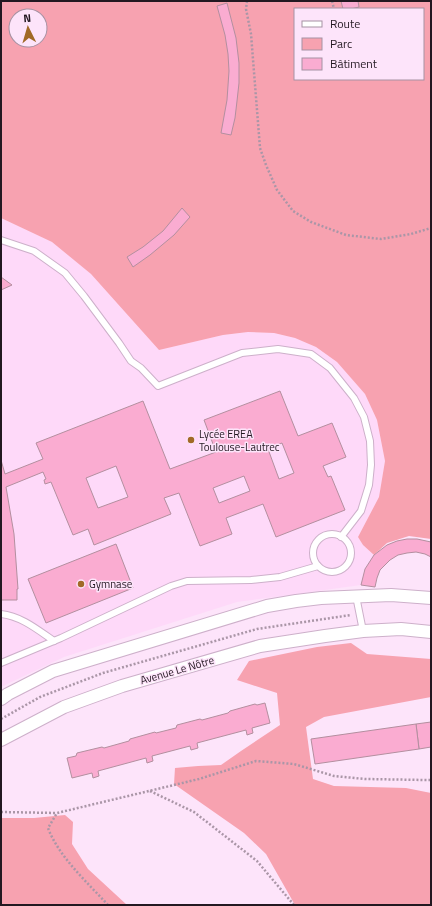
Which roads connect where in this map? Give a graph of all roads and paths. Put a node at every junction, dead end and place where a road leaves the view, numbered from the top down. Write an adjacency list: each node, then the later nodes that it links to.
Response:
1 (247, 1): 2 (path)
2 (431, 228)
3 (1, 240): 4 (lane)
4 (341, 537): 5 (lane); 5 (lane)
5 (318, 566): 11 (lane)
6 (356, 596): 7 (street); 9 (lane); 13 (street)
7 (431, 598)
8 (1, 614): 11 (lane)
9 (363, 631): 10 (street, Avenue Le Nôtre); 14 (street, Avenue Le Nôtre)
10 (431, 632)
11 (54, 641): 12 (lane)
12 (1, 663)
13 (1, 699)
14 (1, 740)
15 (431, 780): 16 (path)
16 (150, 791): 18 (path); 20 (path)
17 (1, 812): 18 (path)
18 (57, 813): 19 (path)
19 (108, 905)
20 (294, 905)

